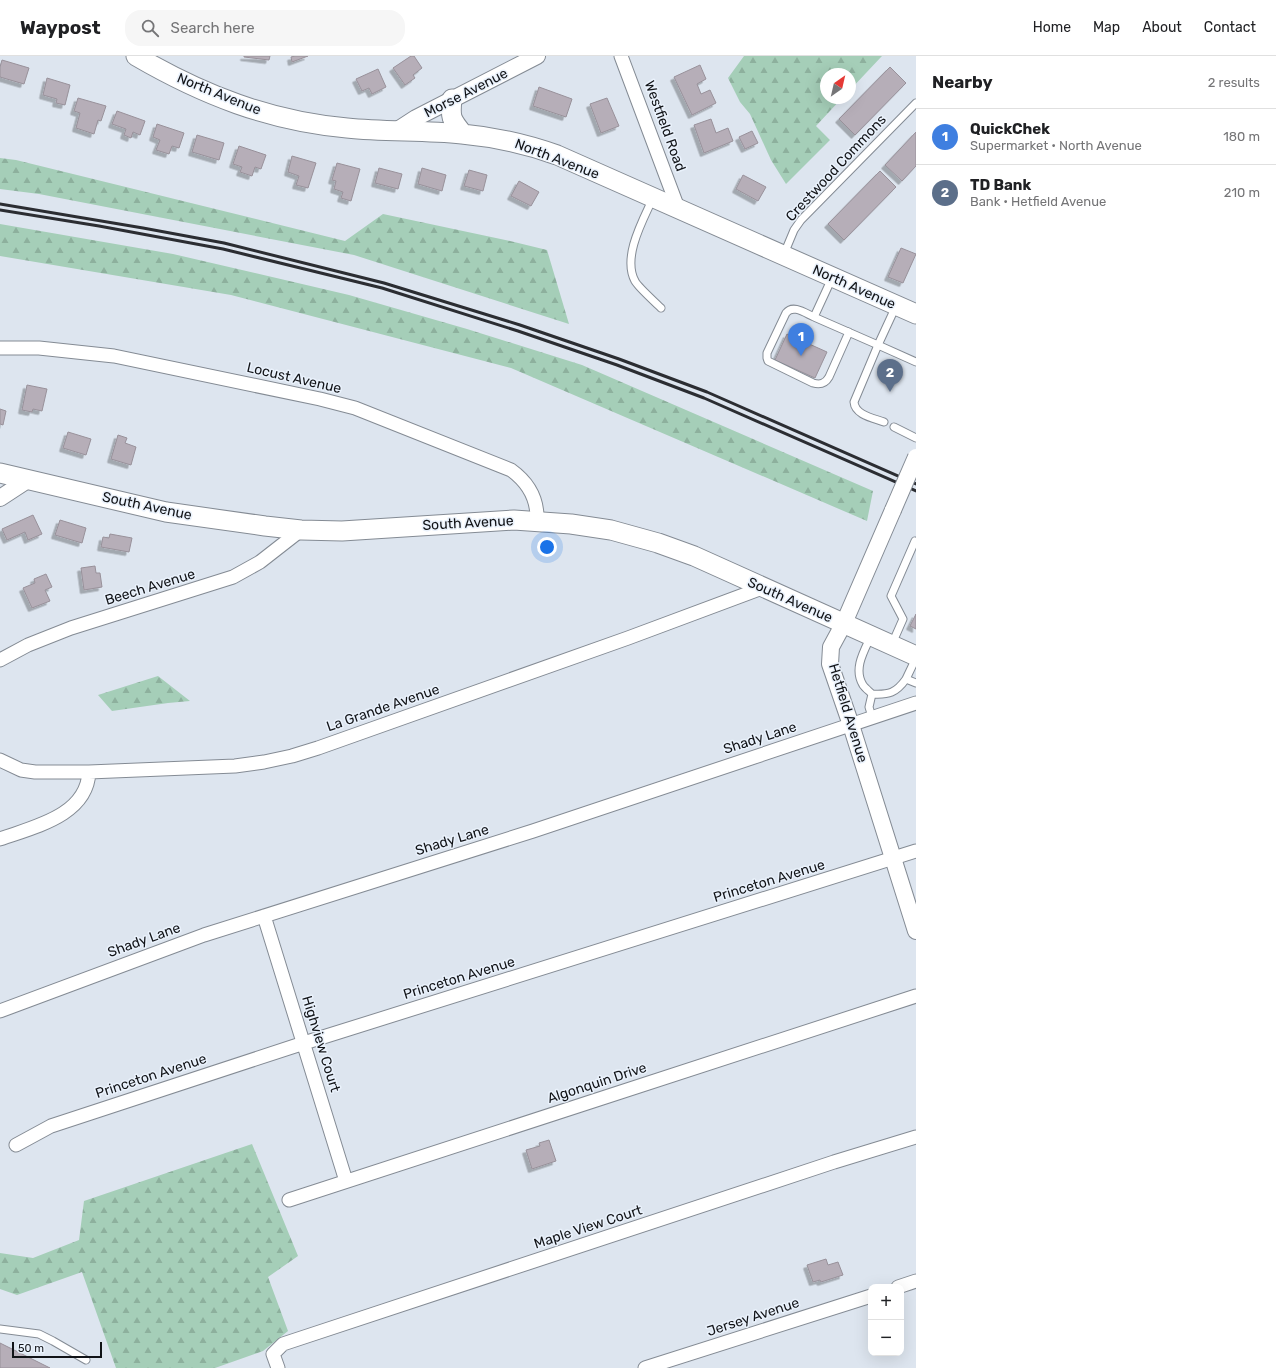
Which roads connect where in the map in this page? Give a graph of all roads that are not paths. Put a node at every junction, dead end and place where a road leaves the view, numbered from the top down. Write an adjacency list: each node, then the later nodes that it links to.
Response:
1 (136, 56): 6 (main road, North Avenue)
2 (537, 56): 4 (street, Morse Avenue)
3 (622, 56): 9 (street, Westfield Road)
4 (452, 100): 6 (street, Morse Avenue); 7 (main road)
5 (916, 103): 10 (lane, Crestwood Commons)
6 (396, 131): 7 (main road, North Avenue)
7 (463, 134): 8 (main road, North Avenue)
8 (653, 198): 9 (main road, North Avenue); 13 (lane)
9 (678, 208): 10 (main road, North Avenue)
10 (783, 256): 11 (main road, North Avenue)
11 (832, 278): 12 (main road, North Avenue); 15 (lane)
12 (896, 305): 14 (main road, North Avenue); 17 (lane)
13 (661, 308)
14 (916, 314)
15 (814, 317): 16 (lane); 16 (lane)
16 (849, 332): 17 (lane)
17 (878, 345): 19 (lane); 20 (lane)
18 (0, 348): 28 (street, Locust Avenue)
19 (916, 362)
20 (884, 422)
21 (894, 428): 22 (lane)
22 (916, 438)
23 (916, 457): 32 (street, Hetfield Avenue, bridge)
24 (0, 466): 26 (street)
25 (0, 473): 26 (main road, South Avenue)
26 (29, 479): 27 (street); 29 (main road, South Avenue)
27 (0, 498)
28 (537, 522): 29 (main road, South Avenue); 31 (main road, South Avenue)
29 (301, 530): 36 (street, Beech Avenue)
30 (916, 542): 34 (lane)
31 (762, 588): 32 (main road, South Avenue); 44 (street, La Grande Avenue)
32 (844, 623): 33 (main road, South Avenue); 42 (street, Hetfield Avenue)
33 (871, 636): 34 (main road, South Avenue); 39 (lane)
34 (891, 646): 35 (main road, South Avenue)
35 (916, 657): 37 (lane)
36 (0, 660)
37 (906, 679): 38 (lane); 39 (lane)
38 (916, 683)
39 (872, 694): 41 (lane)
40 (916, 703): 41 (street, Shady Lane)
41 (872, 717): 42 (street, Shady Lane)
42 (851, 725): 47 (street, Hetfield Avenue); 48 (street, Shady Lane)
43 (0, 760): 44 (street, La Grande Avenue)
44 (90, 772): 45 (street)
45 (0, 839)
46 (916, 851): 47 (street, Princeton Avenue)
47 (893, 859): 49 (street, Hetfield Avenue); 52 (street, Princeton Avenue)
48 (264, 916): 51 (street, Shady Lane); 52 (street, Highview Court)
49 (916, 931)
50 (916, 996): 55 (street, Algonquin Drive)
51 (0, 1011)
52 (304, 1043): 54 (street, Princeton Avenue); 55 (street, Highview Court)
53 (916, 1137): 62 (street, Maple View Court)
54 (16, 1145)
55 (346, 1181): 56 (street, Algonquin Drive)
56 (289, 1200)
57 (916, 1281): 58 (street)
58 (904, 1285)
59 (868, 1297): 63 (street, Jersey Avenue)
60 (0, 1329): 61 (lane)
61 (86, 1360)
62 (278, 1368)
63 (645, 1368)

